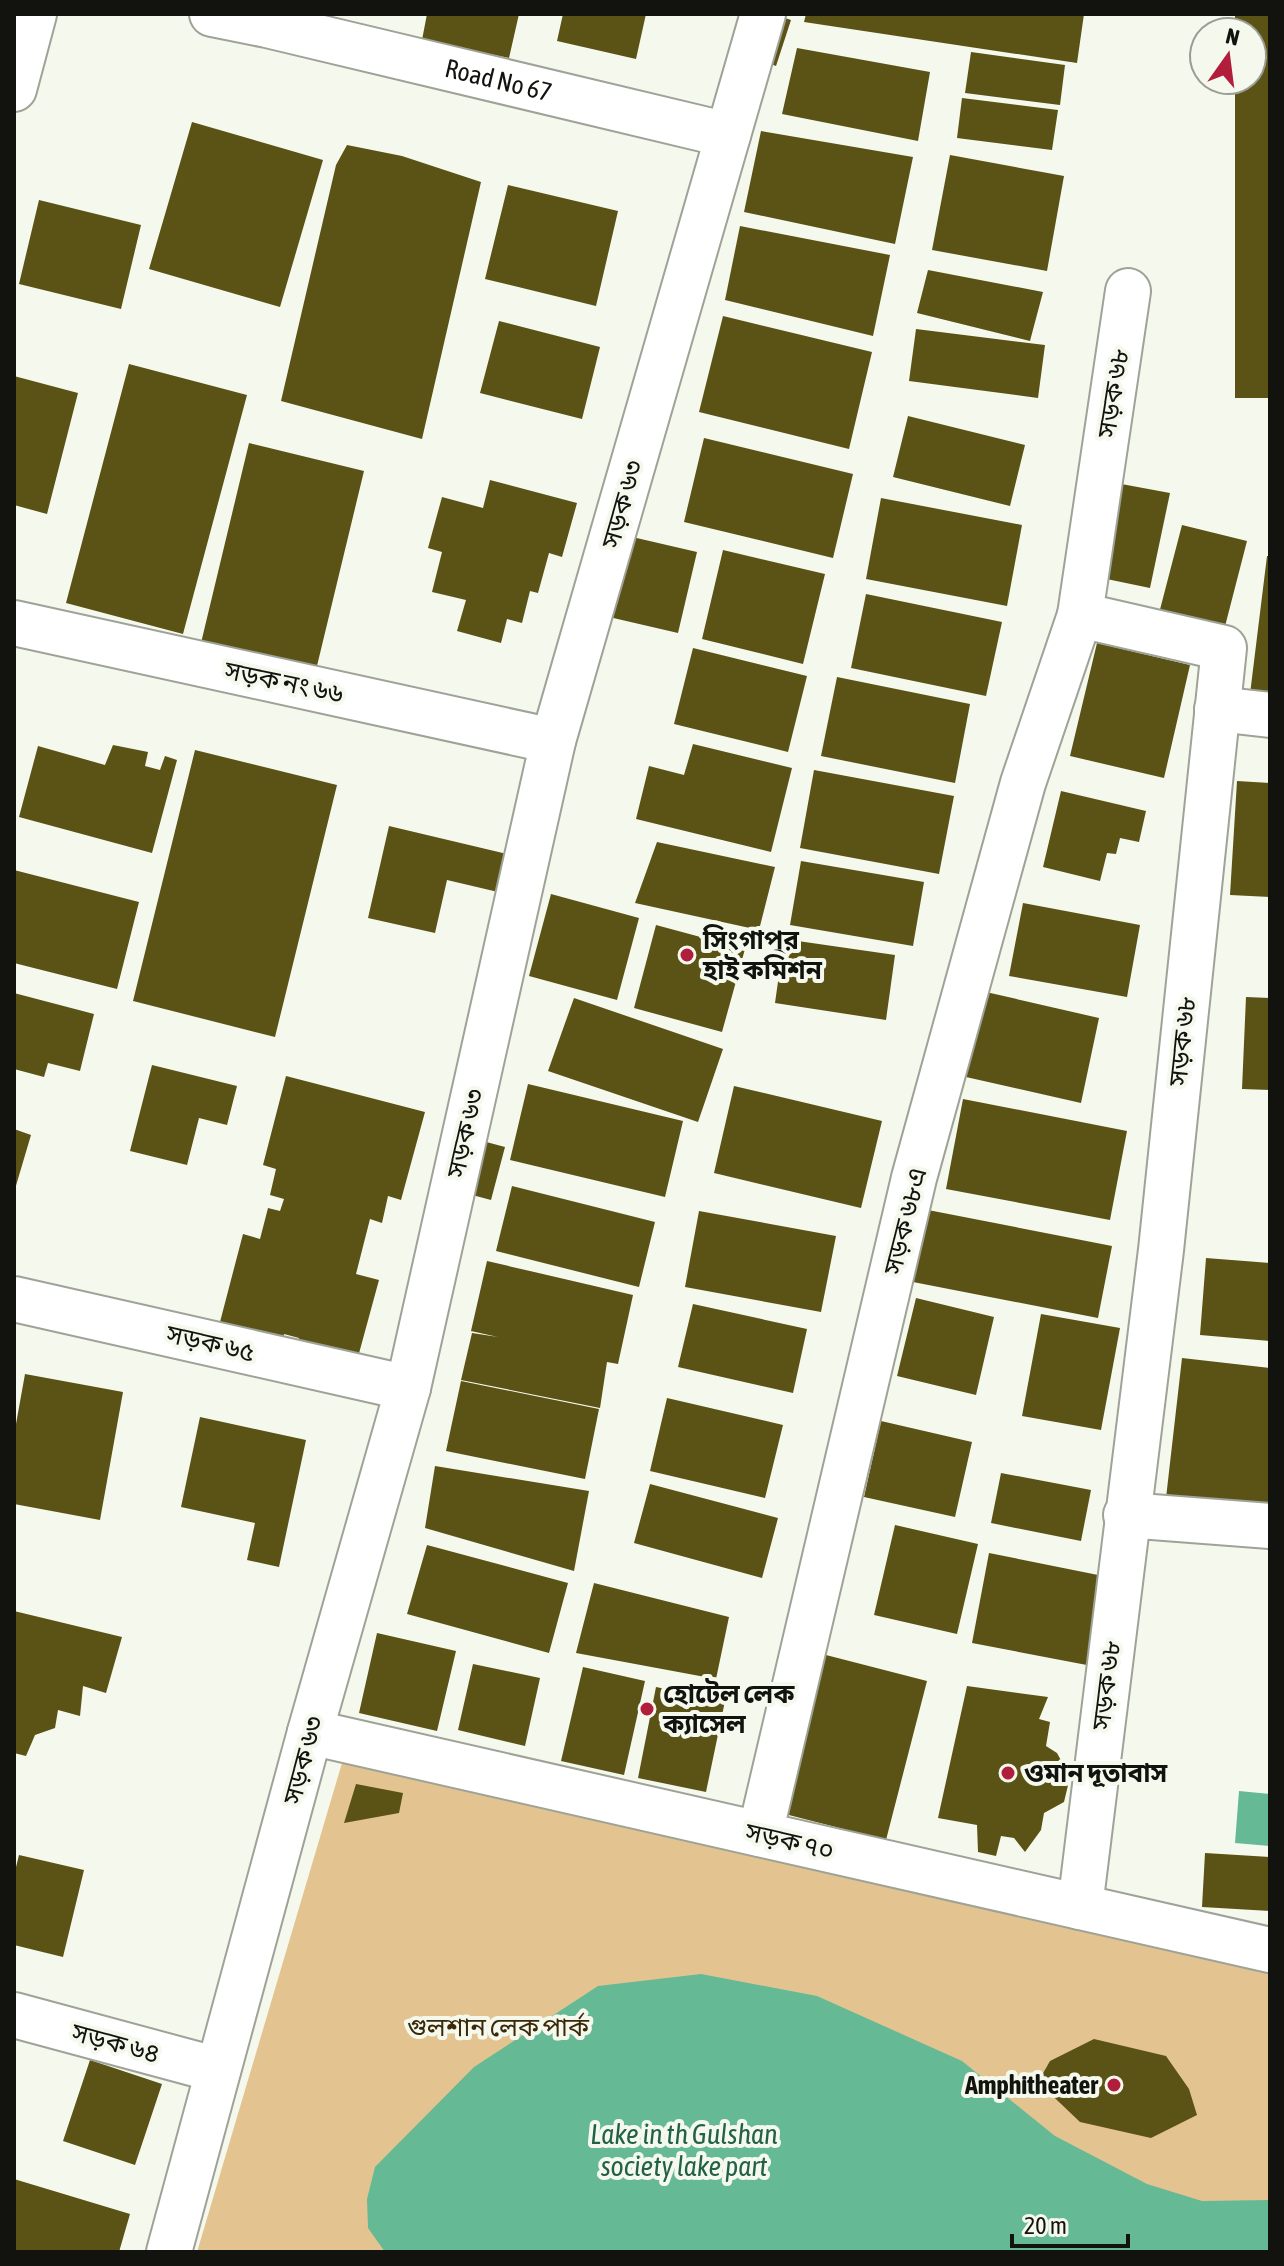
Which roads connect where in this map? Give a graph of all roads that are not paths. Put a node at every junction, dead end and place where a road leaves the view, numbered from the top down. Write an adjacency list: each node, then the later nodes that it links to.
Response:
1 (34, 14): 5 (street)
2 (212, 14): 4 (street, Road No 67)
3 (763, 14): 6 (street, সড়ক ৬৩)
4 (268, 19): 6 (street, Road No 67)
5 (14, 89)
6 (728, 135): 12 (street, সড়ক ৬৩)
7 (1128, 291): 8 (street, সড়ক ৬৮)
8 (1080, 615): 10 (street, সড়ক ৬৮); 18 (street, সড়ক ৬৮এ)
9 (14, 623): 12 (street, সড়ক নং ৬৬)
10 (1217, 709): 11 (street); 15 (street, সড়ক ৬৮)
11 (1270, 715)
12 (553, 741): 14 (street, সড়ক ৬৩)
13 (14, 1299): 14 (street, সড়ক ৬৫)
14 (408, 1388): 17 (street, সড়ক ৬৩)
15 (1126, 1515): 16 (street); 19 (street, সড়ক ৬৮)
16 (1270, 1526)
17 (310, 1732): 18 (street, সড়ক ৭০); 22 (street, সড়ক ৬৩)
18 (760, 1834): 19 (street, সড়ক ৭০)
19 (1080, 1907): 20 (street, সড়ক ৭০)
20 (1270, 1950)
21 (14, 2015): 22 (street, সড়ক ৬৪)
22 (218, 2070): 23 (street, সড়ক ৬৩)
23 (169, 2252)

